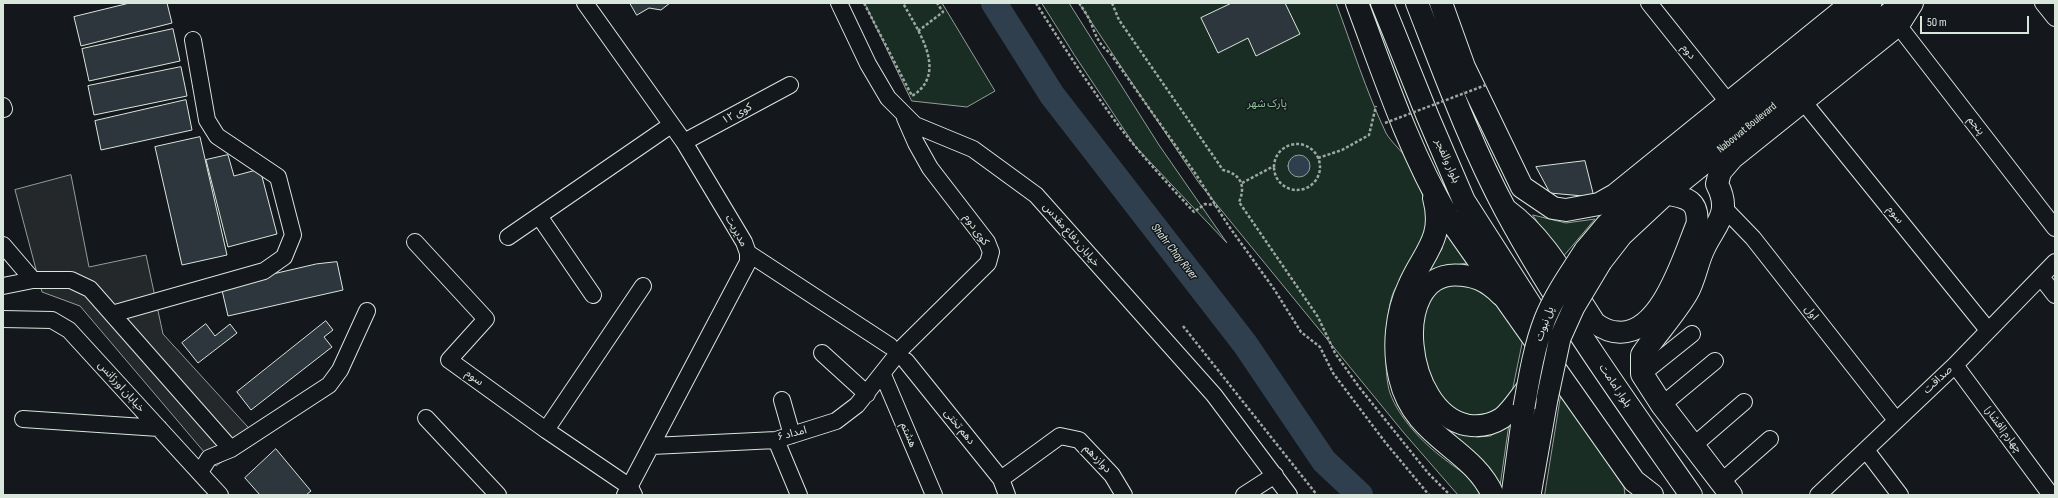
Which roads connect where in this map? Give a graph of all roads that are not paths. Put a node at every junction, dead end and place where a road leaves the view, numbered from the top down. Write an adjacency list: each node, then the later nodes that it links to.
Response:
1 (585, 3): 20 (street, مدیریت)
2 (838, 3): 19 (street, خیابان دفاع مقدس)
3 (1357, 3): 22 (highway)
4 (1382, 3): 86 (highway, بلوار والفجر)
5 (1417, 3): 25 (highway)
6 (1441, 3): 18 (highway)
7 (1649, 3): 18 (street, دوم)
8 (1852, 3): 18 (highway)
9 (1871, 3): 32 (main road, Nabovvat Boulevard)
10 (1902, 3): 23 (main road, Nabovvat Boulevard)
11 (1912, 3): 14 (highway)
12 (2043, 3): 13 (street)
13 (2055, 18)
14 (1898, 25): 17 (highway); 27 (street, پنجم)
15 (193, 40): 42 (street)
16 (790, 85): 21 (street, کوی ۱۲)
17 (1802, 100): 24 (highway); 44 (street, سوم)
18 (1728, 102)
19 (902, 112): 47 (street, کوی دوم); 70 (street, خیابان دفاع مقدس)
20 (672, 126): 21 (street, مدیریت); 26 (street)
21 (684, 142): 31 (street, مدیریت)
22 (1432, 190): 40 (highway); 83 (highway)
23 (1666, 194): 25 (main road); 32 (main road, Nabovvat Boulevard)
24 (1724, 208): 50 (highway); 59 (street, اول)
25 (1505, 210): 87 (highway, بلوار امامت)
26 (539, 216): 28 (street); 38 (street)
27 (2055, 228)
28 (508, 237)
29 (415, 242): 61 (street, سوم)
30 (3, 245): 35 (street)
31 (748, 253): 47 (street, دهم تختی); 65 (street, مدیریت)
32 (1593, 256): 53 (main road, پل نبوت, bridge); 84 (main road, پل نبوت, bridge)
33 (2055, 262): 34 (street, صداقت)
34 (2041, 277): 39 (street); 44 (street, صداقت)
35 (33, 280): 36 (street); 42 (street)
36 (3, 286)
37 (644, 286): 61 (street)
38 (593, 295)
39 (2055, 295)
40 (1504, 298): 53 (main road); 72 (highway)
41 (368, 311): 67 (street)
42 (112, 314): 67 (street)
43 (3, 319): 60 (street, خیابان اورژانس)
44 (1988, 330): 49 (street, صداقت)
45 (1692, 334): 50 (street)
46 (822, 353): 52 (street)
47 (898, 353): 51 (street, امداد ۶); 71 (street, دهم تختی)
48 (1716, 361): 56 (street)
49 (1954, 365): 59 (street, صداقت); 90 (street, چهارم (افشار))
50 (1642, 374): 56 (highway)
51 (883, 375): 52 (street, امداد ۶); 78 (street, هشتم)
52 (867, 394): 62 (street, امداد ۶)
53 (1526, 397): 84 (main road, پل نبوت)
54 (782, 400): 62 (street)
55 (1744, 402): 66 (street)
56 (1662, 405): 66 (highway)
57 (426, 418): 76 (street)
58 (23, 419): 60 (street)
59 (1896, 420): 68 (street, صداقت)
60 (159, 428): 69 (street, خیابان اورژانس)
61 (546, 430): 74 (street, سوم)
62 (792, 435): 64 (street, امداد ۶)
63 (1770, 439): 73 (street)
64 (776, 440): 65 (street, امداد ۶); 77 (street)
65 (652, 446): 74 (street, مدیریت)
66 (1693, 446): 73 (highway)
67 (231, 449): 69 (street)
68 (1866, 450): 88 (street, صداقت); 89 (street)
69 (200, 472): 75 (street, خیابان اورژانس)
70 (1275, 475): 81 (street); 82 (street, خیابان دفاع مقدس)
71 (1001, 479): 79 (street, دهم تختی); 80 (street, دوازدهم)
72 (1634, 488): 85 (highway)
73 (1726, 488)
74 (630, 492)
75 (220, 495)
76 (498, 495)
77 (799, 495)
78 (934, 495)
79 (1007, 495)
80 (1124, 495)
81 (1244, 495)
82 (1289, 495)
83 (1493, 495)
84 (1525, 495)
85 (1652, 495)
86 (1657, 495)
87 (1691, 495)
88 (1818, 495)
89 (1900, 495)
90 (2051, 495)

